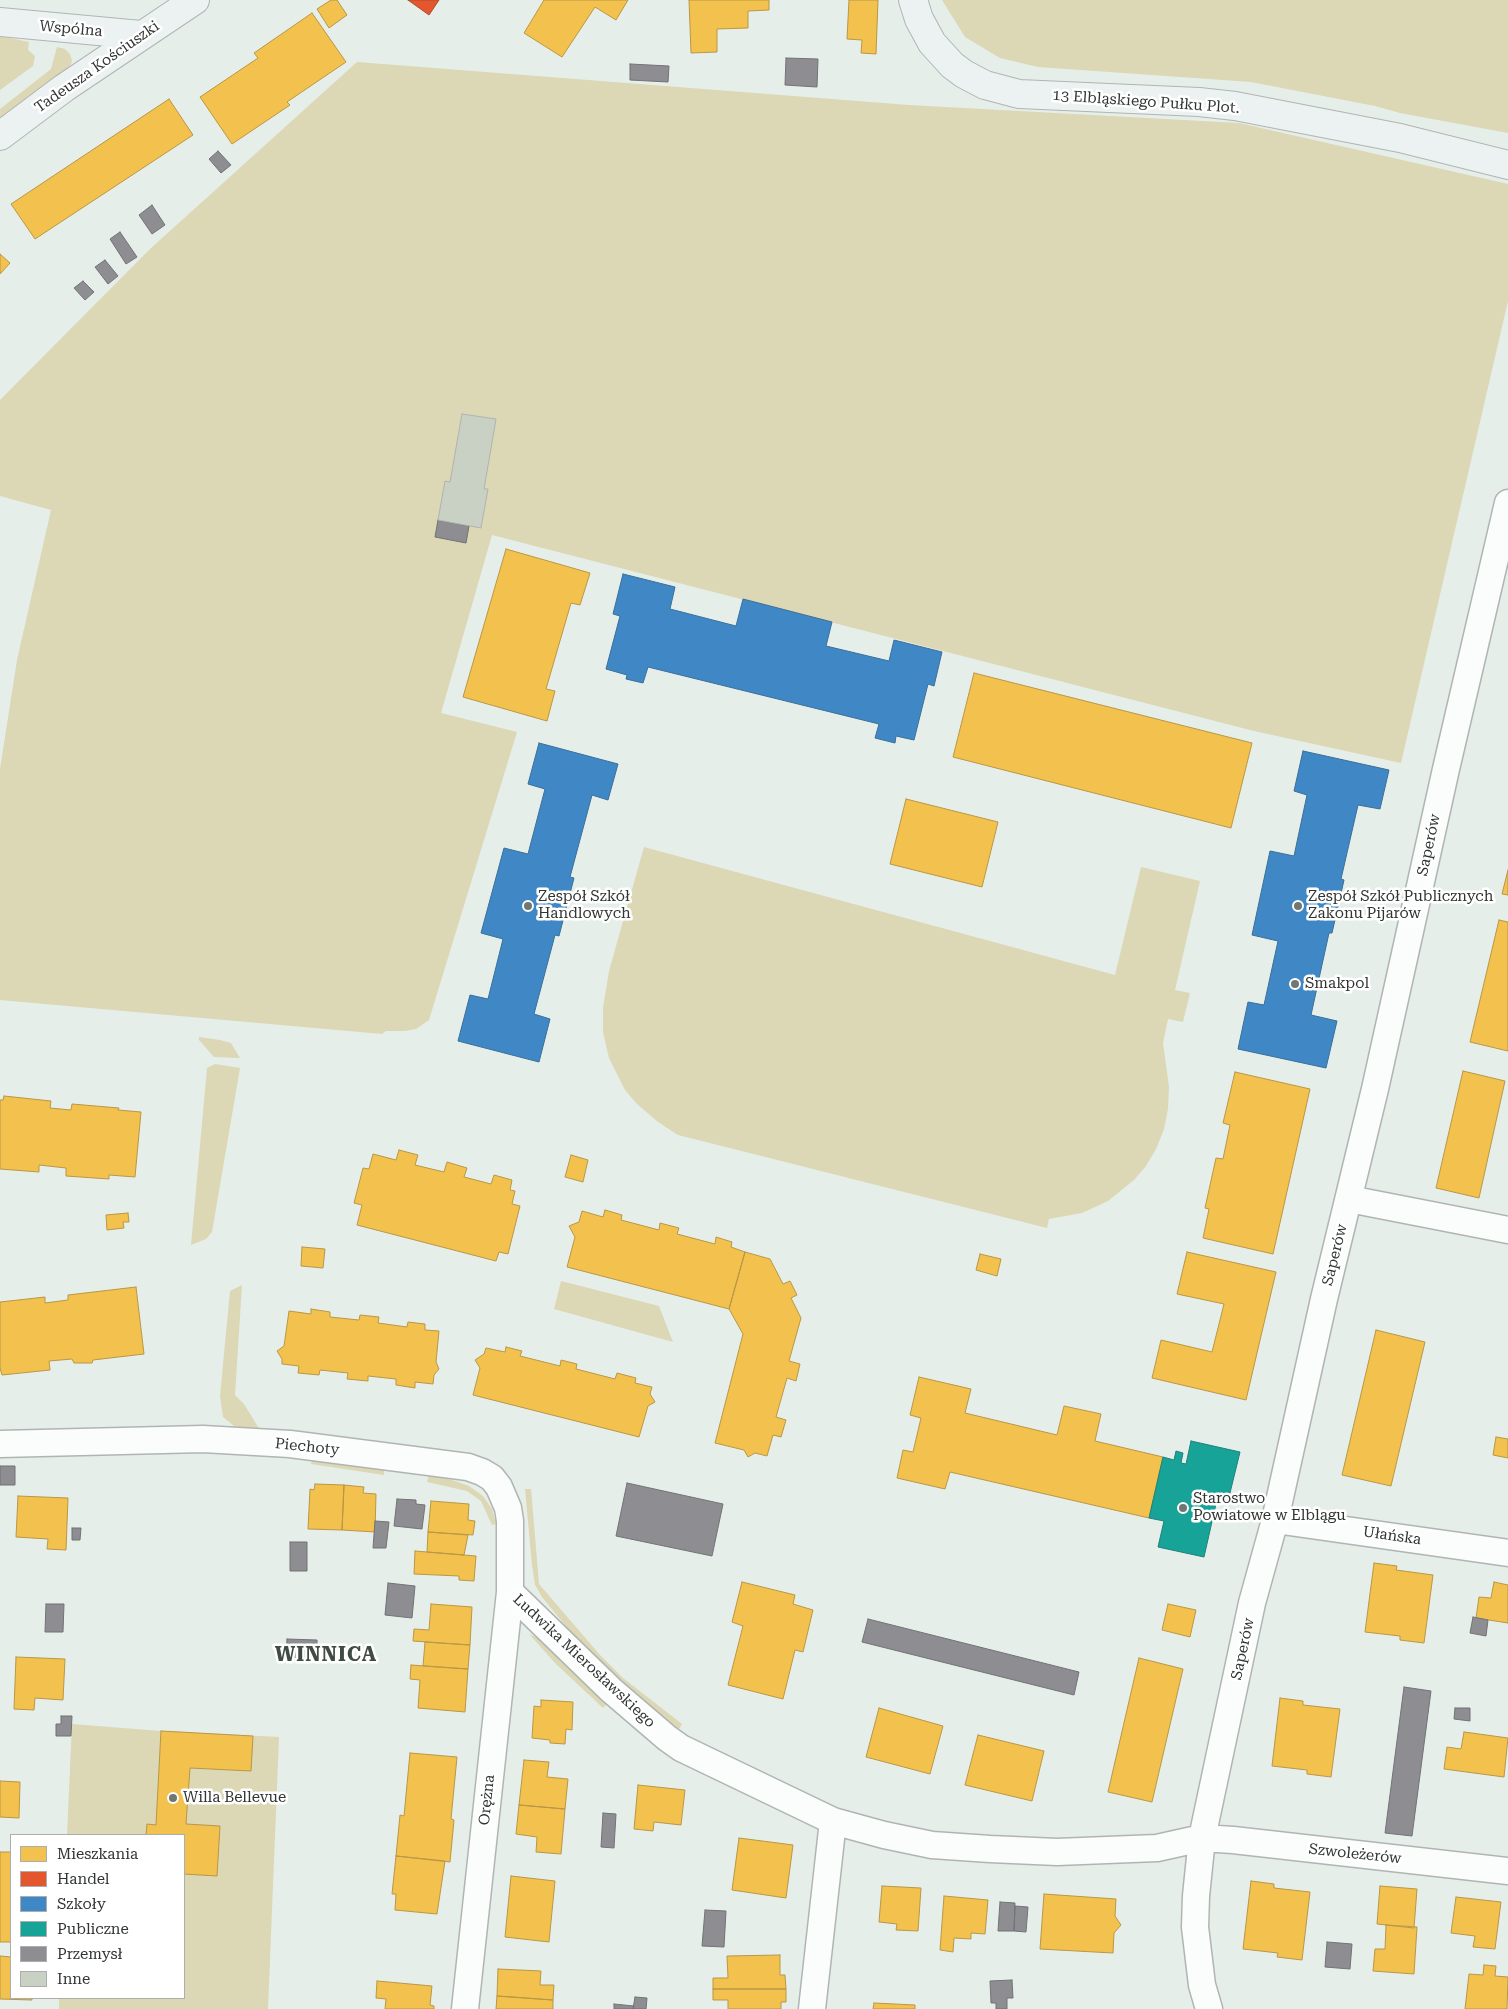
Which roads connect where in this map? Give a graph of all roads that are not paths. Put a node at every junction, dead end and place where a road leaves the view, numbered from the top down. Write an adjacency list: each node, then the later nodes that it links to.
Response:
1 (195, 0): 4 (street, Tadeusza Kościuszki)
2 (913, 0): 6 (street, 13 Elbląskiego Pułku Plot.)
3 (0, 22): 4 (street, Wspólna)
4 (141, 35): 5 (street, Tadeusza Kościuszki)
5 (0, 136)
6 (1508, 165)
7 (1508, 503): 8 (street, Saperów)
8 (1349, 1199): 9 (street); 11 (street, Saperów)
9 (1508, 1230)
10 (0, 1444): 13 (street, Piechoty)
11 (1275, 1520): 12 (street, Ułańska); 15 (street, Saperów)
12 (1508, 1553)
13 (510, 1592): 14 (street, Ludwika Mierosławskiego); 17 (street, Orężna)
14 (832, 1821): 15 (street, Ludwika Mierosławskiego); 18 (street)
15 (1202, 1838): 16 (street, Szwoleżerów); 19 (street, Saperów)
16 (1508, 1871)
17 (465, 2009)
18 (812, 2009)
19 (1209, 2009)

